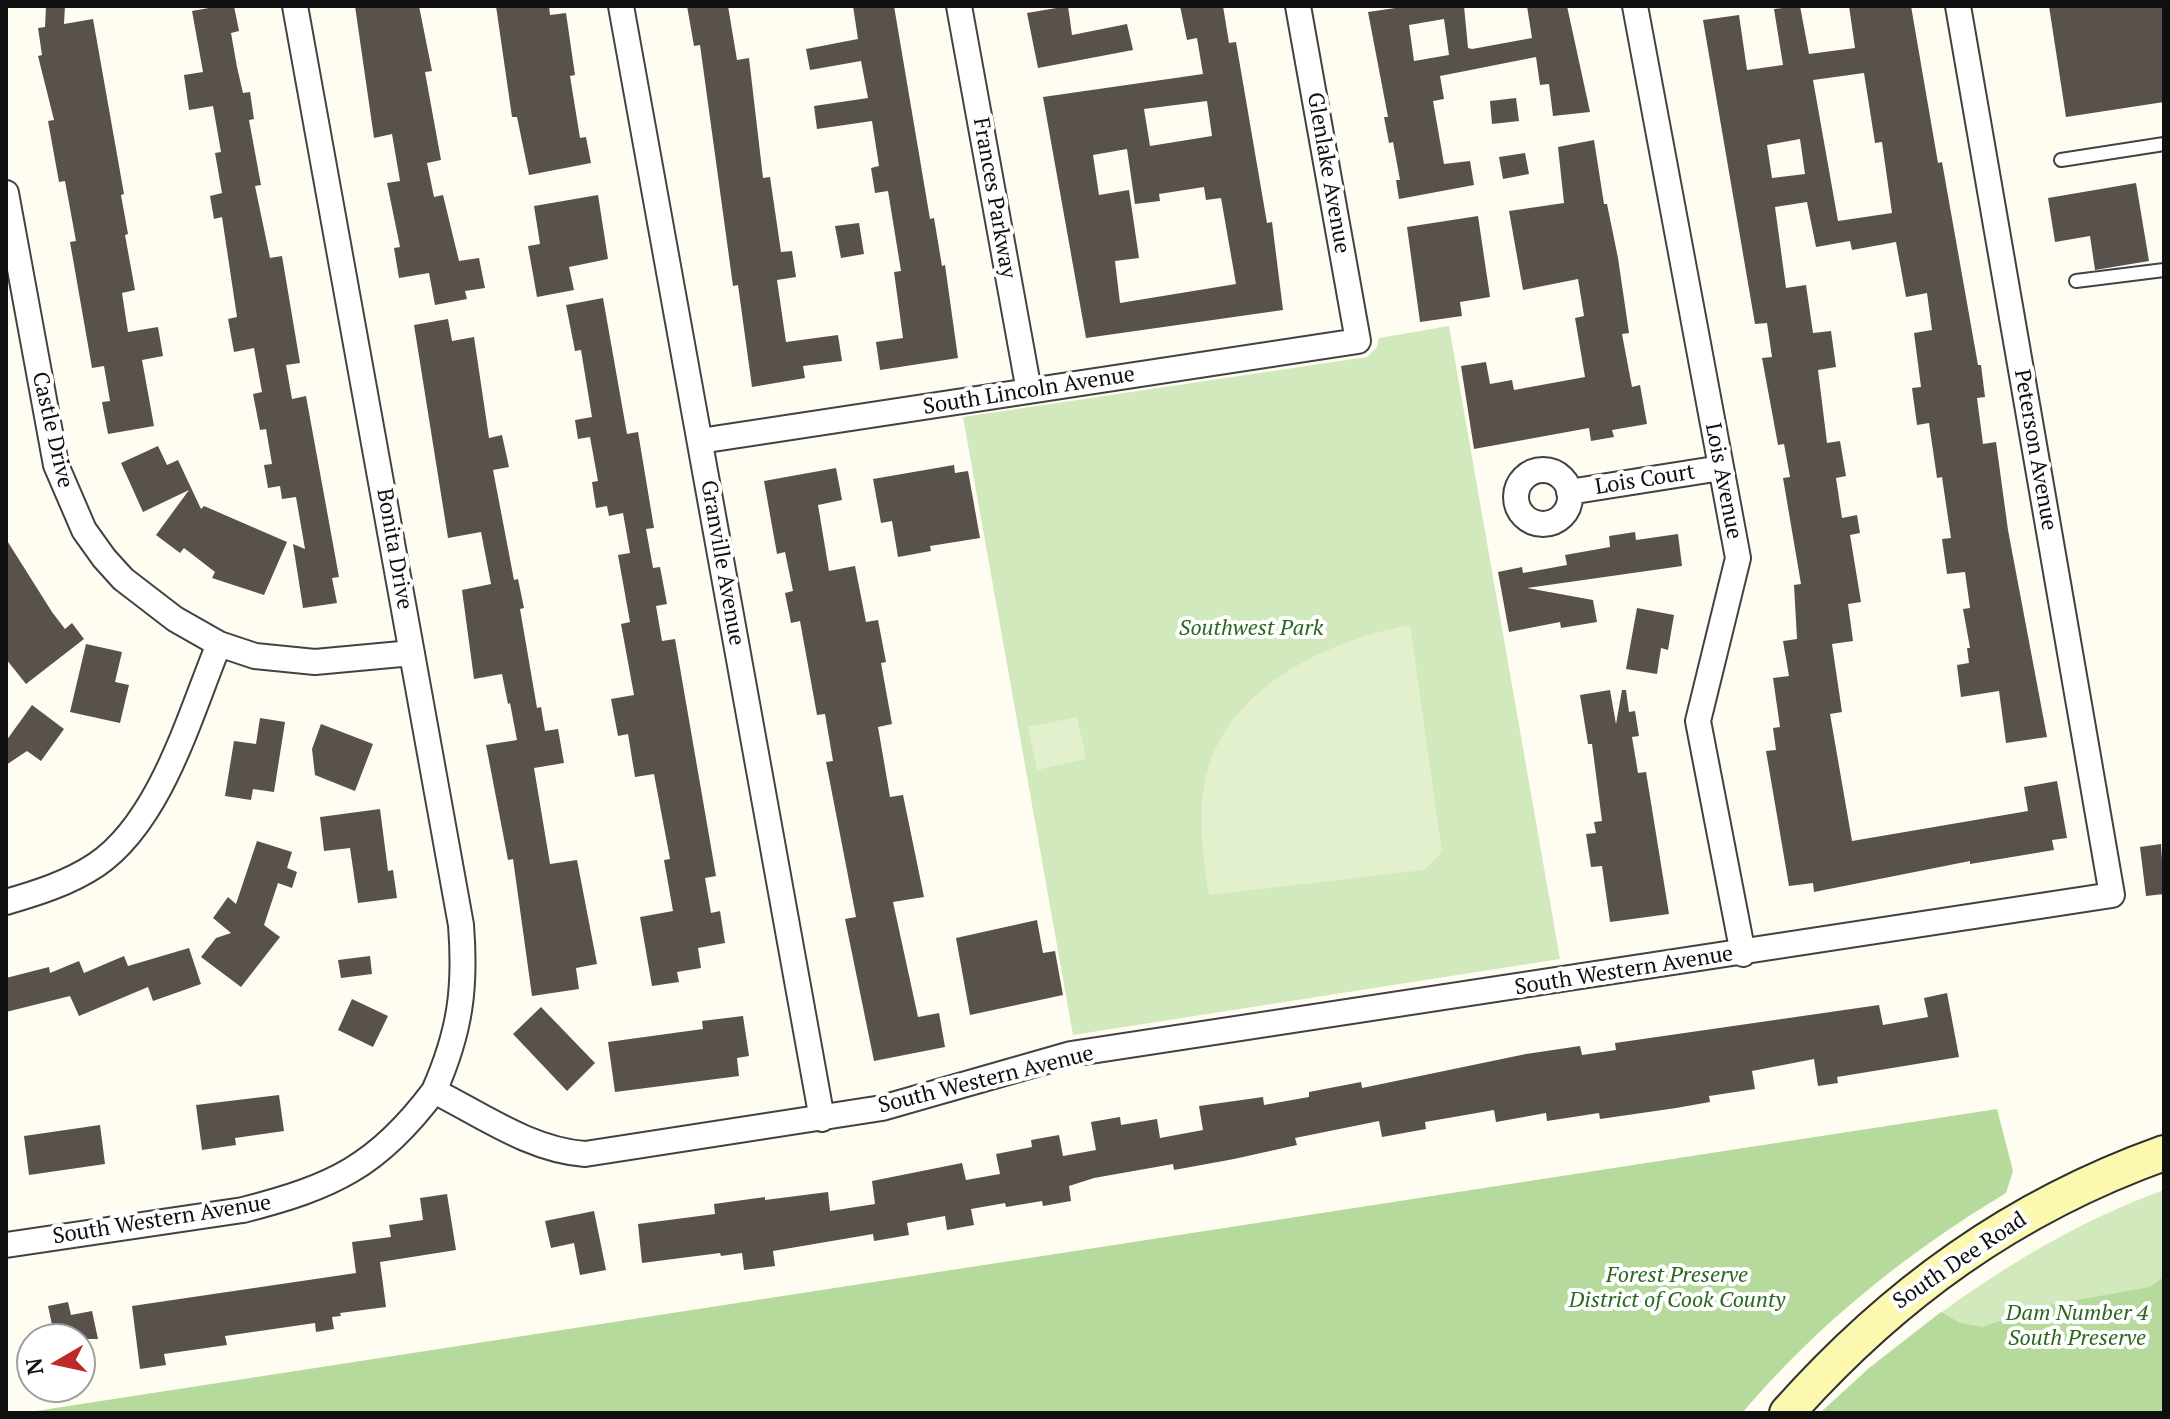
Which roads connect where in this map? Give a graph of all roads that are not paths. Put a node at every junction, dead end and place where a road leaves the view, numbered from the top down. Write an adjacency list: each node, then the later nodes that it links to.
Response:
1 (295, 6): 19 (street, Bonita Drive)
2 (621, 6): 15 (street, Granville Avenue)
3 (959, 6): 14 (street, Frances Parkway)
4 (1298, 6): 13 (street, Glenlake Avenue)
5 (1635, 6): 16 (street, Lois Avenue)
6 (1958, 6): 20 (street, Peterson Avenue)
7 (2164, 144): 8 (lane)
8 (2061, 160)
9 (6, 193): 10 (street, Castle Drive)
10 (9, 227): 18 (street, Castle Drive)
11 (2164, 270): 12 (lane)
12 (2076, 281)
13 (1358, 341): 14 (street, South Lincoln Avenue)
14 (1029, 391): 15 (street, South Lincoln Avenue)
15 (700, 441): 24 (street, Granville Avenue)
16 (1721, 468): 17 (street, Lois Court); 22 (street, Lois Avenue)
17 (1569, 492)
18 (219, 644): 19 (street, Castle Drive); 21 (street)
19 (412, 653): 23 (street, Bonita Drive)
20 (2112, 895): 22 (street, South Western Avenue)
21 (6, 902)
22 (1743, 954): 24 (street, South Western Avenue)
23 (434, 1091): 24 (street, South Western Avenue); 26 (street, South Western Avenue)
24 (822, 1119)
25 (2164, 1153): 27 (main road, South Dee Road)
26 (6, 1245)
27 (1787, 1413)

